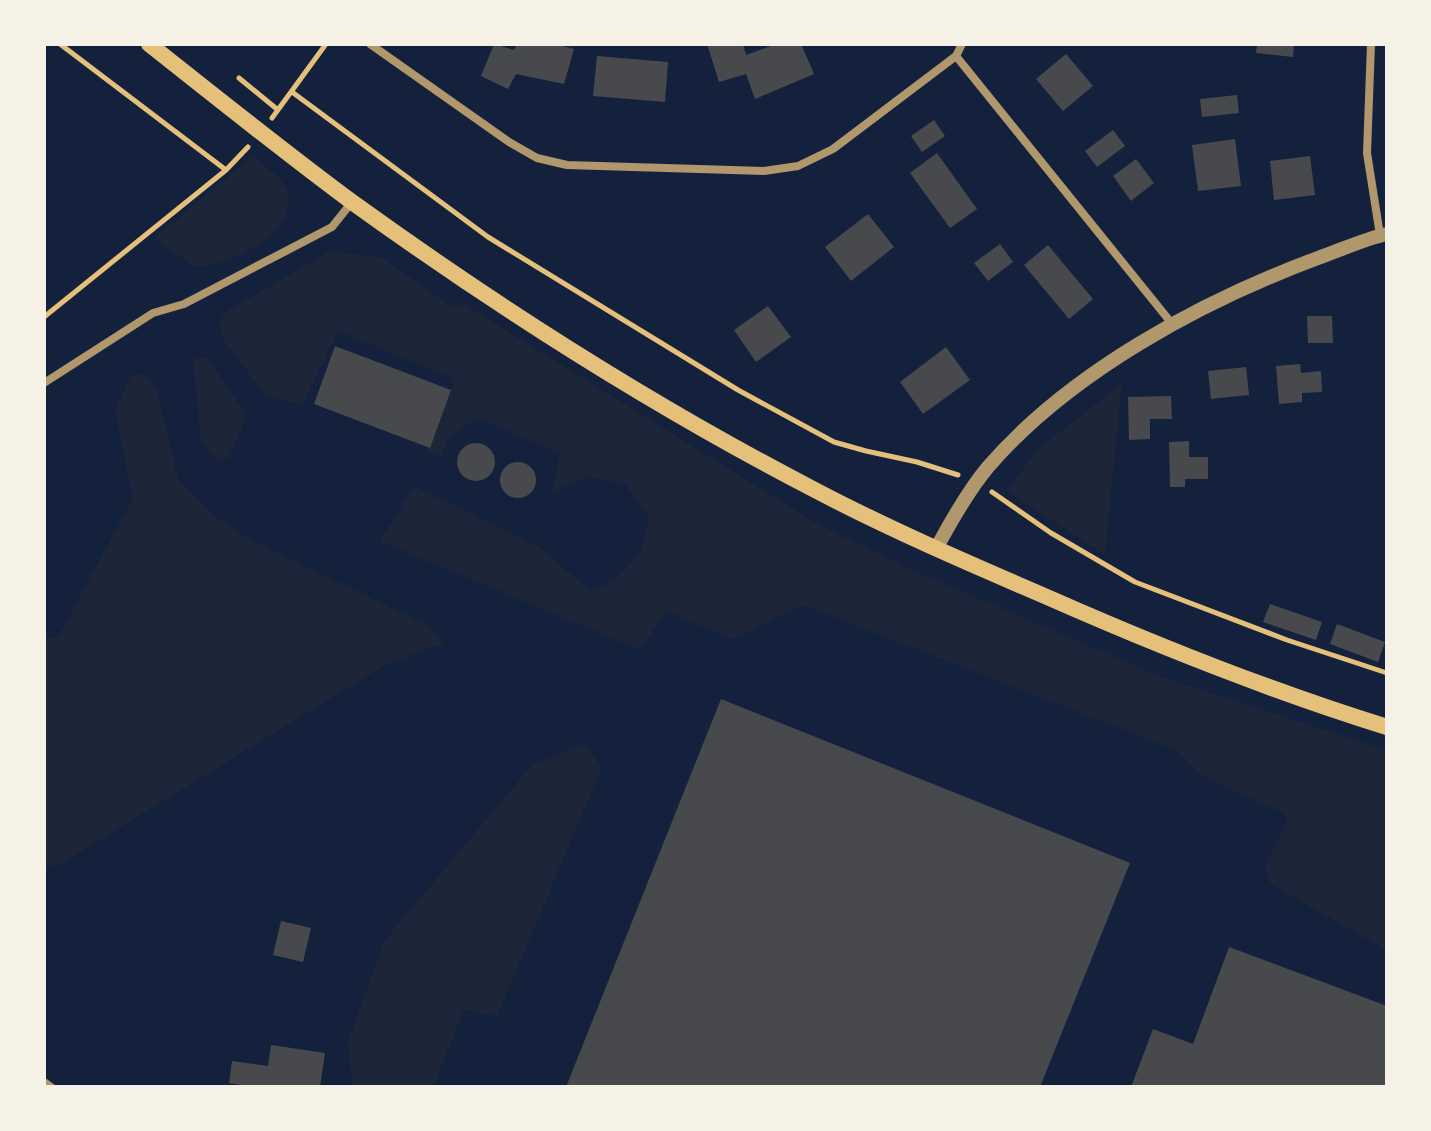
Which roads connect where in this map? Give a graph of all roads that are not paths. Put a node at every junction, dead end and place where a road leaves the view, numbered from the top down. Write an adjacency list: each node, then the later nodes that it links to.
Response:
1 (149, 44): 6 (main road)
2 (370, 44): 5 (street)
3 (962, 44): 5 (street)
4 (1371, 44): 7 (street)
5 (956, 56): 8 (street)
6 (352, 202): 9 (street); 10 (main road)
7 (1384, 235): 8 (street)
8 (1173, 325): 10 (street)
9 (44, 383)
10 (936, 549): 11 (main road)
11 (1387, 727)
12 (44, 1082): 13 (street)
13 (51, 1087)

